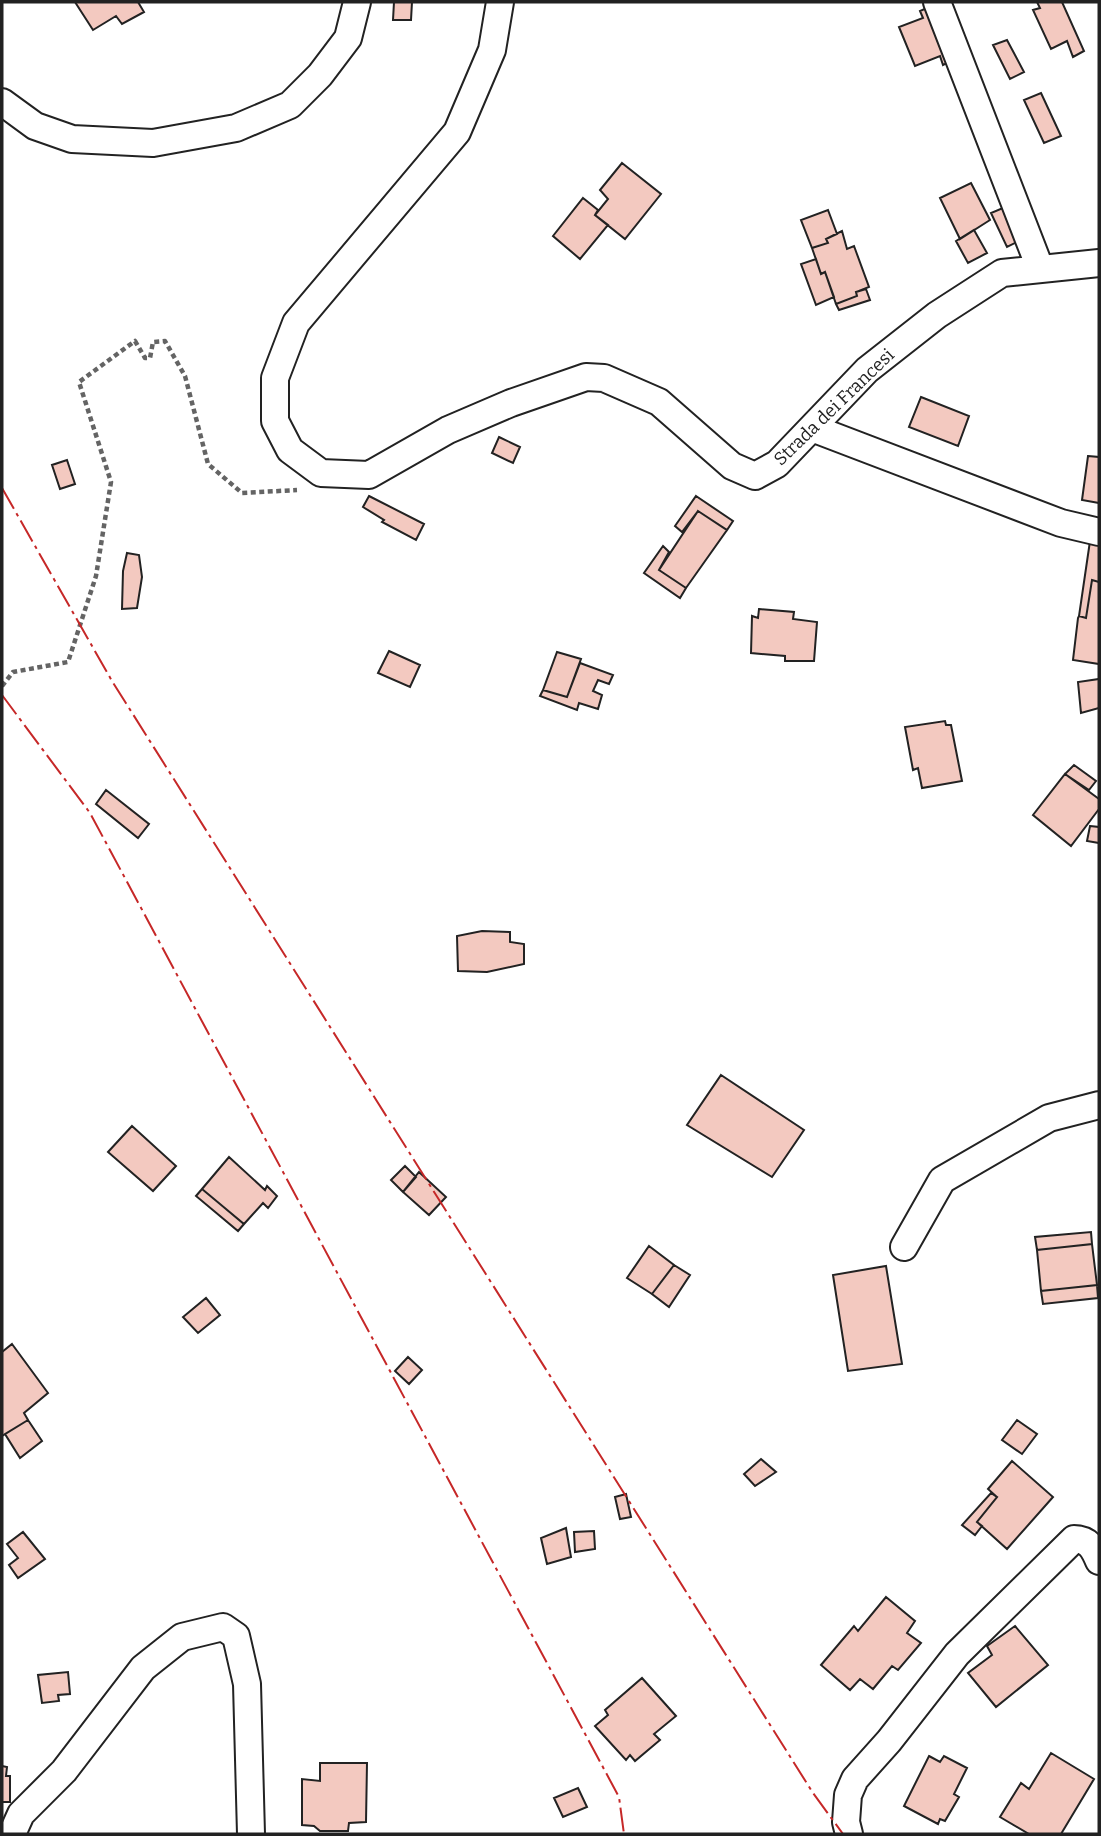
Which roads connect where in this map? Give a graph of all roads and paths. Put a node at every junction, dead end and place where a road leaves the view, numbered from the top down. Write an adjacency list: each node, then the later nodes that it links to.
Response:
1 (357, 2): 4 (street)
2 (500, 2): 7 (street, Strada dei Francesi)
3 (937, 2): 6 (street)
4 (2, 102)
5 (1099, 263): 6 (street, Strada dei Francesi)
6 (1040, 268): 7 (street, Strada dei Francesi)
7 (812, 428): 9 (street)
8 (307, 490): 10 (path)
9 (1099, 532)
10 (2, 685)
11 (1099, 1105): 12 (street)
12 (904, 1247)
13 (1099, 1562): 16 (street)
14 (12, 1834): 15 (street)
15 (251, 1834)
16 (849, 1834)

